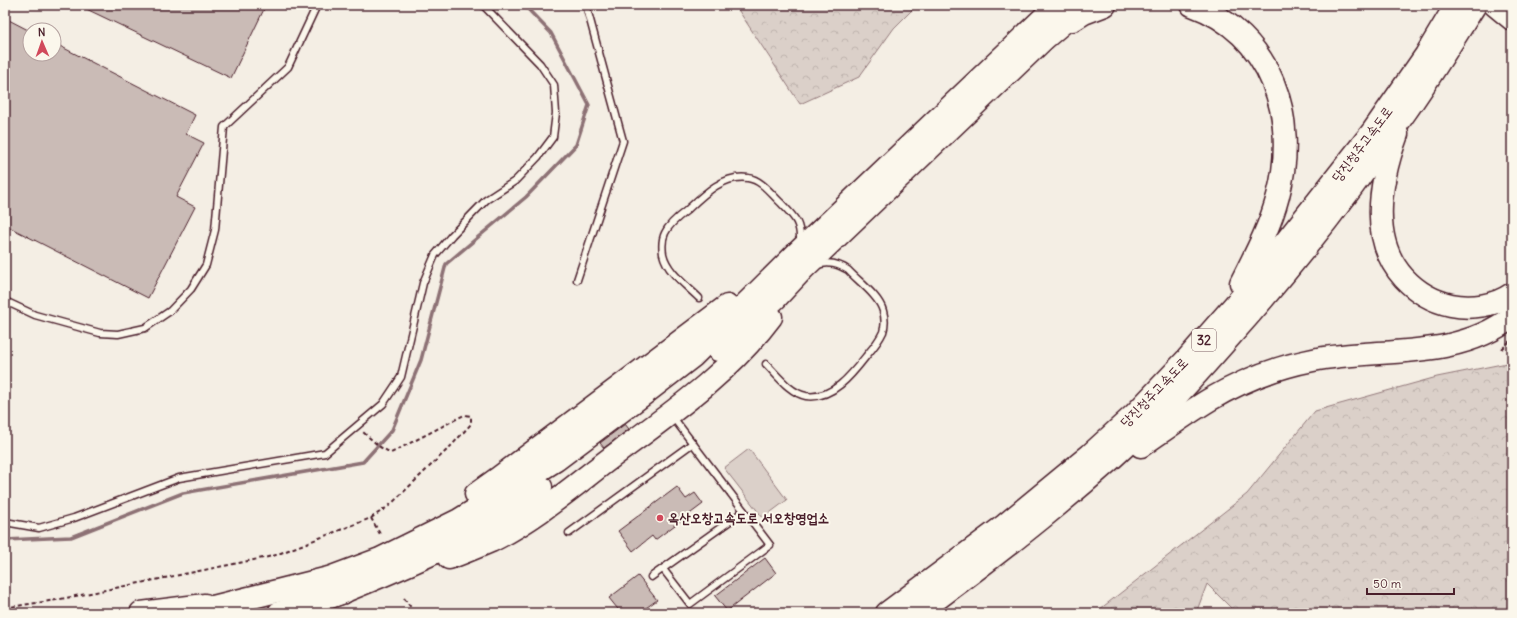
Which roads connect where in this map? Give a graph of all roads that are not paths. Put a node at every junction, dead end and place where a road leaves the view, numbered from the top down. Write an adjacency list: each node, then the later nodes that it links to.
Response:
1 (317, 5): 18 (lane)
2 (483, 5): 26 (lane)
3 (586, 5): 15 (lane)
4 (1057, 5): 14 (highway)
5 (1084, 5): 12 (highway)
6 (1105, 5): 12 (highway)
7 (1192, 5): 20 (highway)
8 (1456, 5): 20 (highway, 당진청주고속도로 / 32)
9 (1475, 5): 13 (highway, 당진청주고속도로 / 32)
10 (1495, 5): 11 (highway)
11 (1512, 19)
12 (1044, 38): 14 (highway)
13 (1408, 109): 16 (highway); 24 (highway, 당진청주고속도로 / 32)
14 (801, 260): 17 (lane); 21 (lane); 22 (highway); 30 (highway); 31 (highway)
15 (577, 280)
16 (1512, 294)
17 (699, 298)
18 (5, 301)
19 (1512, 317): 24 (highway)
20 (1218, 325): 35 (highway, 당진청주고속도로 / 32)
21 (766, 364)
22 (670, 413): 23 (lane); 30 (highway)
23 (693, 443): 25 (lane); 27 (lane)
24 (1057, 506): 36 (highway, 당진청주고속도로 / 32)
25 (744, 511): 28 (lane); 28 (lane)
26 (5, 522)
27 (569, 533)
28 (663, 569): 29 (lane)
29 (651, 577)
30 (330, 597): 34 (highway)
31 (240, 600): 32 (highway); 33 (highway)
32 (141, 613)
33 (189, 613)
34 (279, 613)
35 (887, 613)
36 (918, 613)

